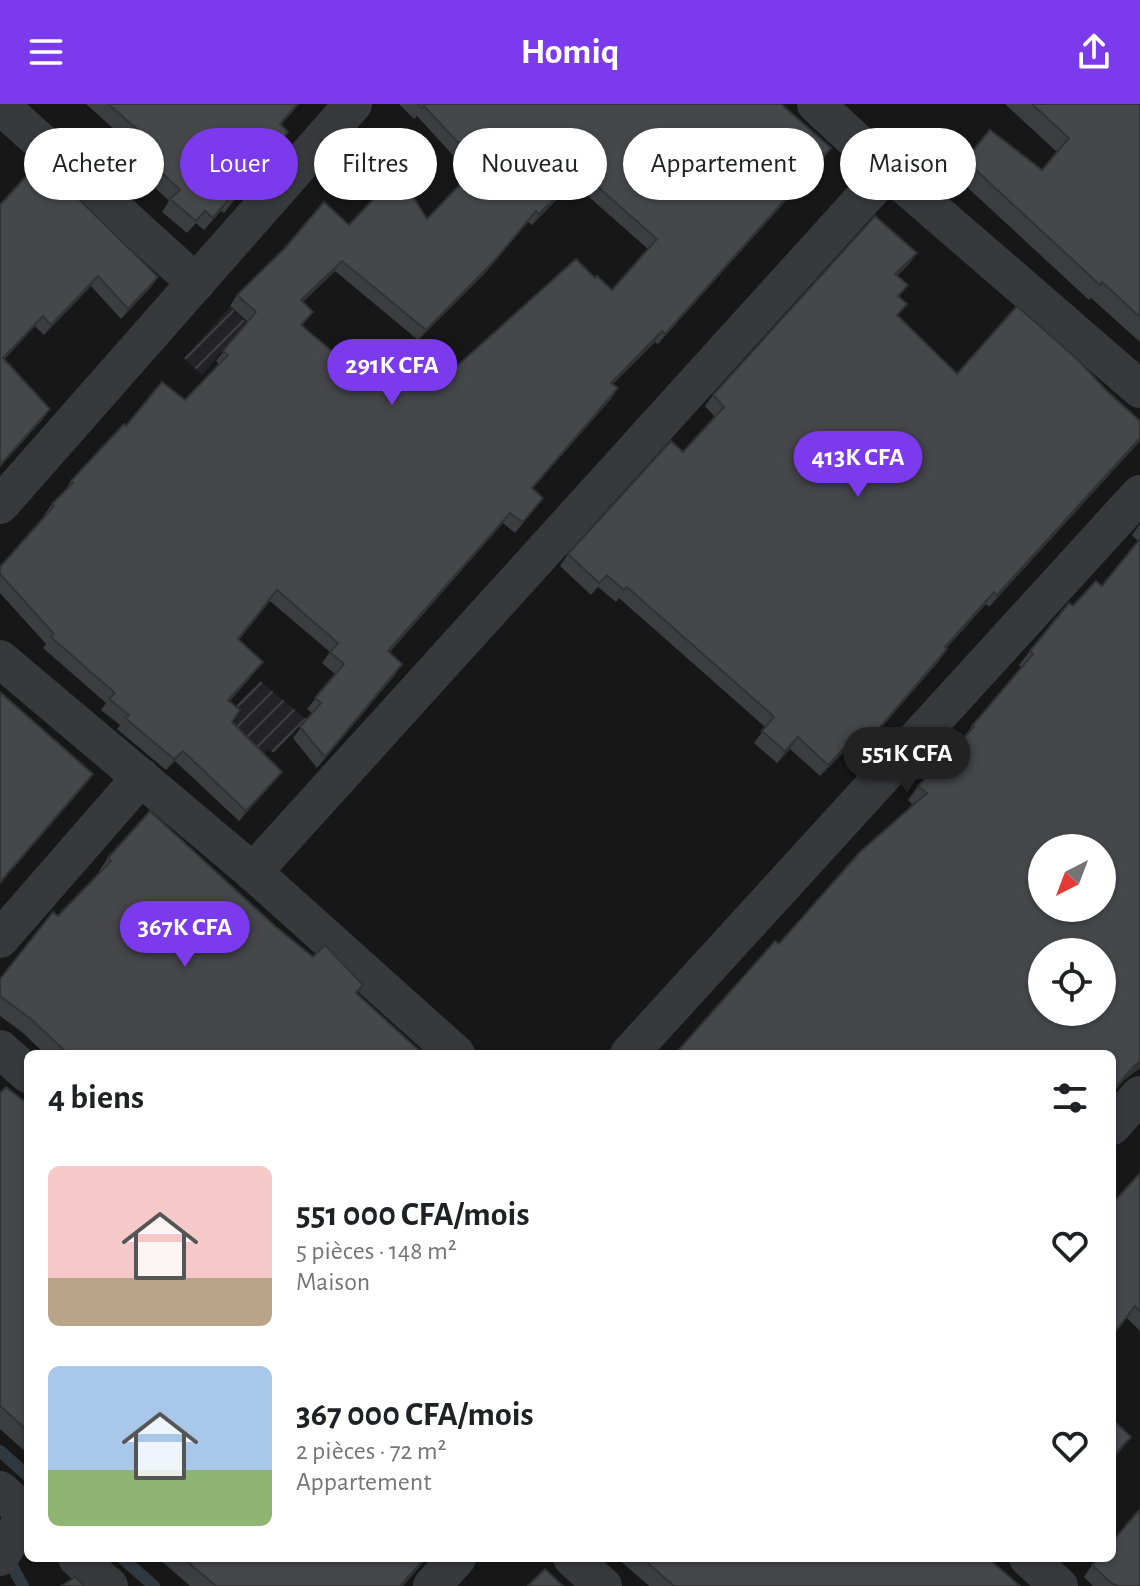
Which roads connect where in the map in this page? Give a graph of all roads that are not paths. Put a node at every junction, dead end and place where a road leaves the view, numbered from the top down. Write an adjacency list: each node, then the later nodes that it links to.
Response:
1 (353, 104): 7 (street)
2 (816, 104): 4 (street)
3 (0, 105): 7 (street)
4 (842, 128)
5 (862, 200): 13 (street)
6 (922, 200): 8 (street)
7 (196, 283): 10 (street)
8 (1140, 389)
9 (1140, 494): 17 (street)
10 (0, 505)
11 (0, 659): 12 (street)
12 (141, 777): 13 (street); 14 (street)
13 (253, 872): 16 (street)
14 (0, 939)
15 (0, 1049): 18 (street)
16 (452, 1050)
17 (633, 1050)
18 (24, 1070)
19 (1140, 1095): 20 (street)
20 (1116, 1122)
21 (18, 1507): 22 (street)
22 (0, 1557)
23 (82, 1562): 27 (street)
24 (453, 1562): 28 (street)
25 (576, 1562): 29 (street)
26 (1032, 1562): 30 (street)
27 (109, 1586)
28 (432, 1586)
29 (603, 1586)
30 (1059, 1586)

